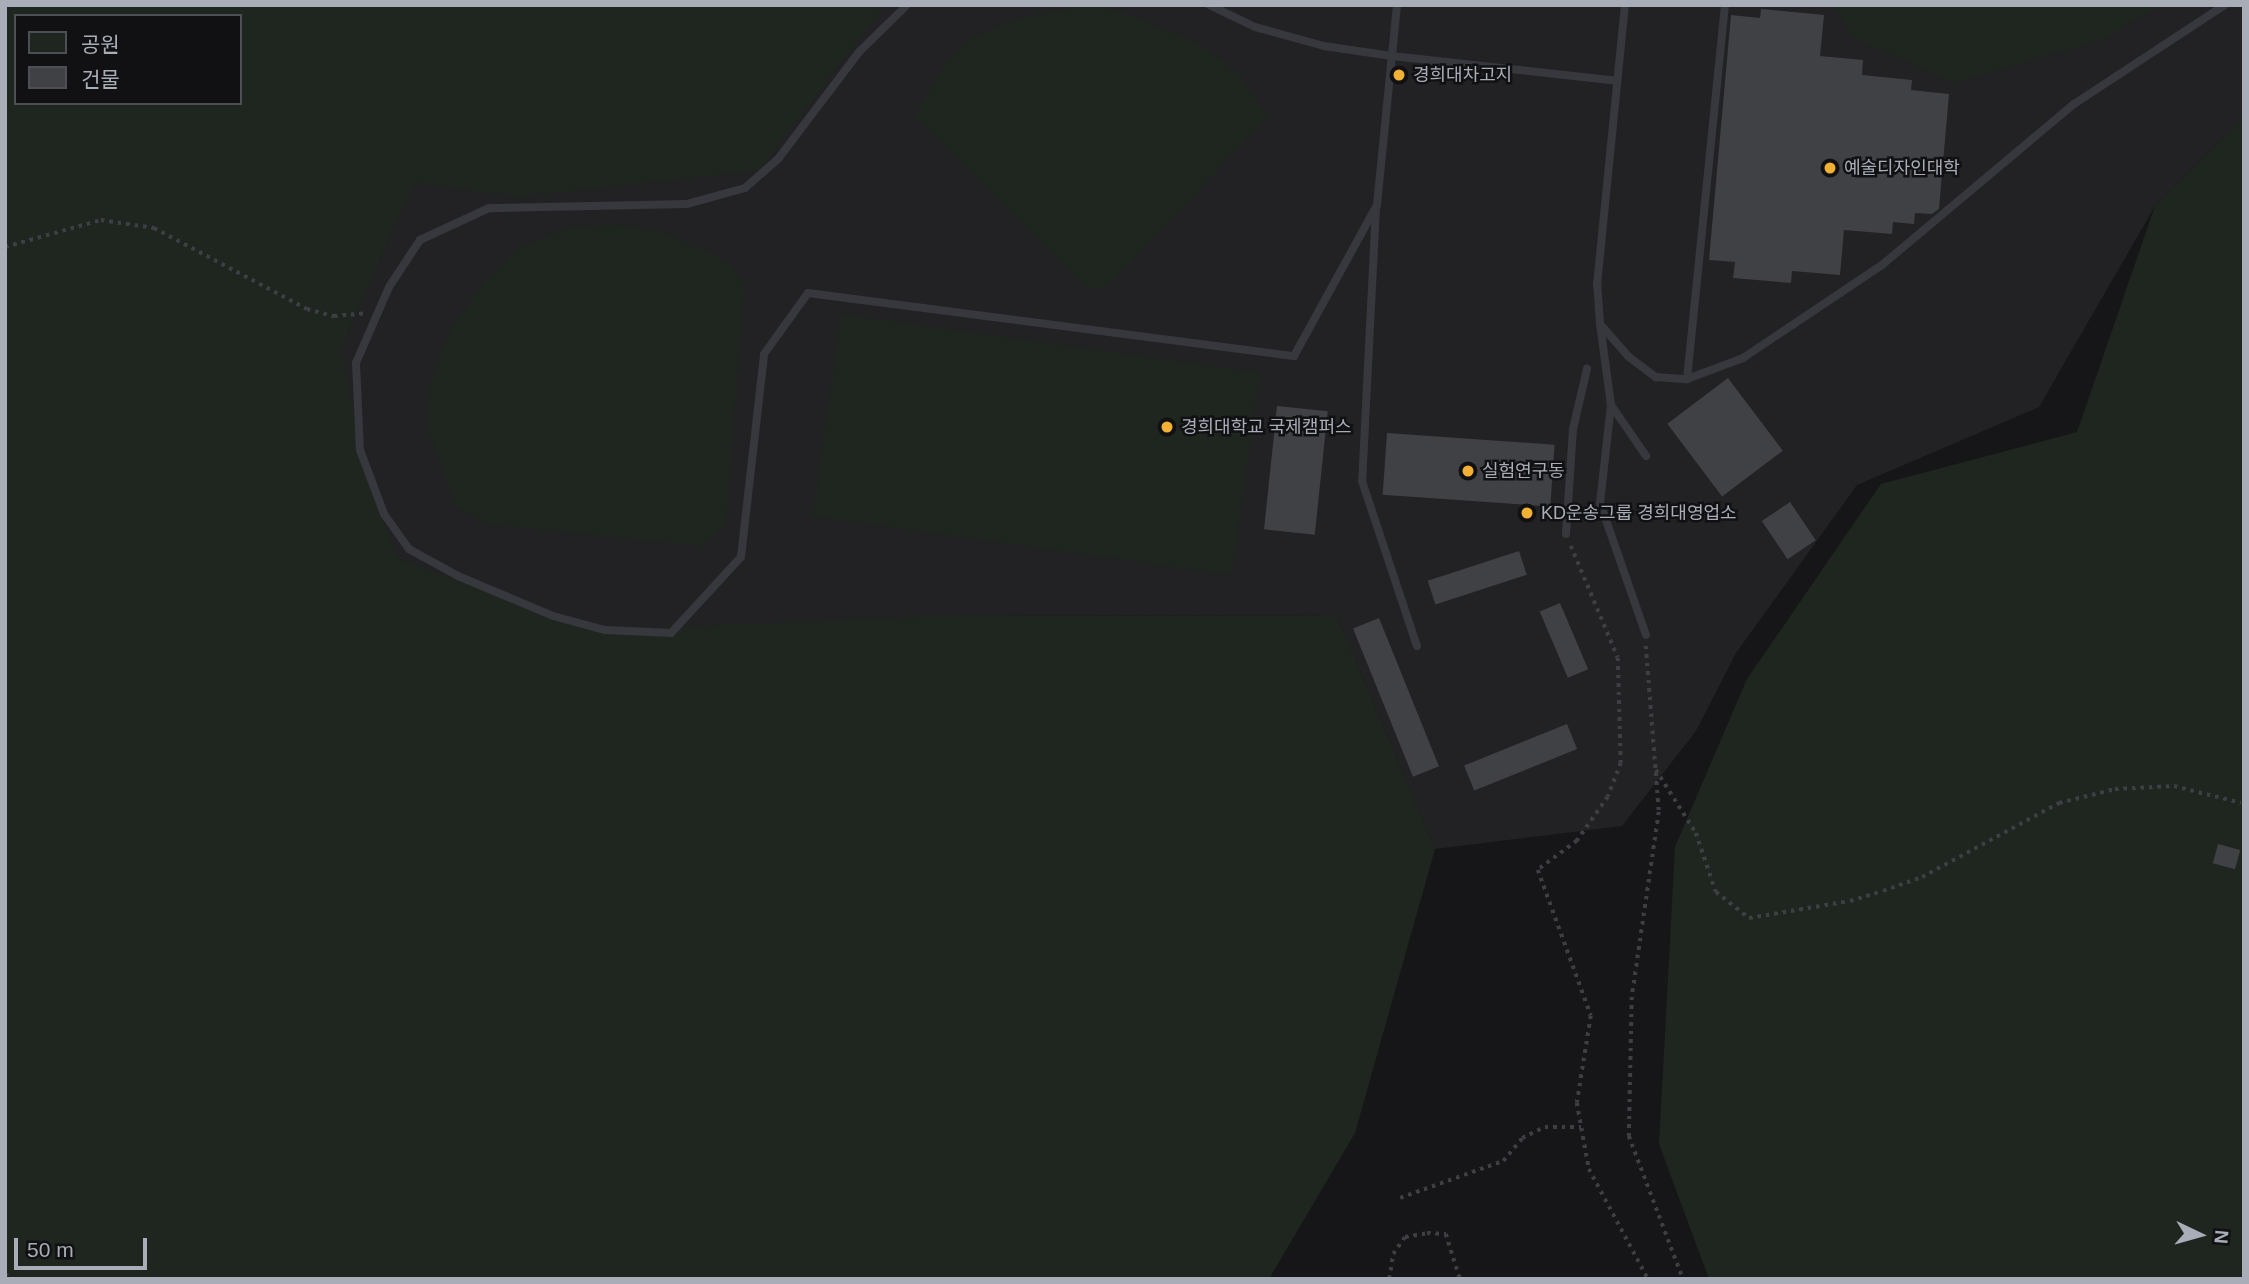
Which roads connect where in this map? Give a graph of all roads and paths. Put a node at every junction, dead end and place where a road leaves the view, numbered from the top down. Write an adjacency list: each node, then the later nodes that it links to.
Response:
1 (906, 5): 11 (lane)
2 (1209, 5): 7 (lane)
3 (1397, 5): 7 (lane)
4 (1625, 5): 8 (lane)
5 (1725, 5): 14 (lane)
6 (2225, 5): 14 (lane)
7 (1392, 56): 8 (lane); 9 (lane)
8 (1617, 81): 12 (lane)
9 (1377, 205): 11 (lane); 19 (lane)
10 (5, 247): 11 (path)
11 (379, 312)
12 (1600, 324): 14 (lane); 15 (lane)
13 (1587, 369): 17 (lane)
14 (1687, 379)
15 (1611, 405): 16 (lane); 18 (lane)
16 (1646, 456)
17 (1566, 534): 22 (path)
18 (1646, 635): 20 (path)
19 (1417, 646)
20 (1656, 770): 21 (path); 29 (path)
21 (2241, 803)
22 (1581, 1127): 23 (path); 28 (path)
23 (1400, 1198)
24 (5, 1274): 25 (path)
25 (12, 1279)
26 (1390, 1279): 27 (path)
27 (1461, 1279)
28 (1648, 1279)
29 (1683, 1279)

